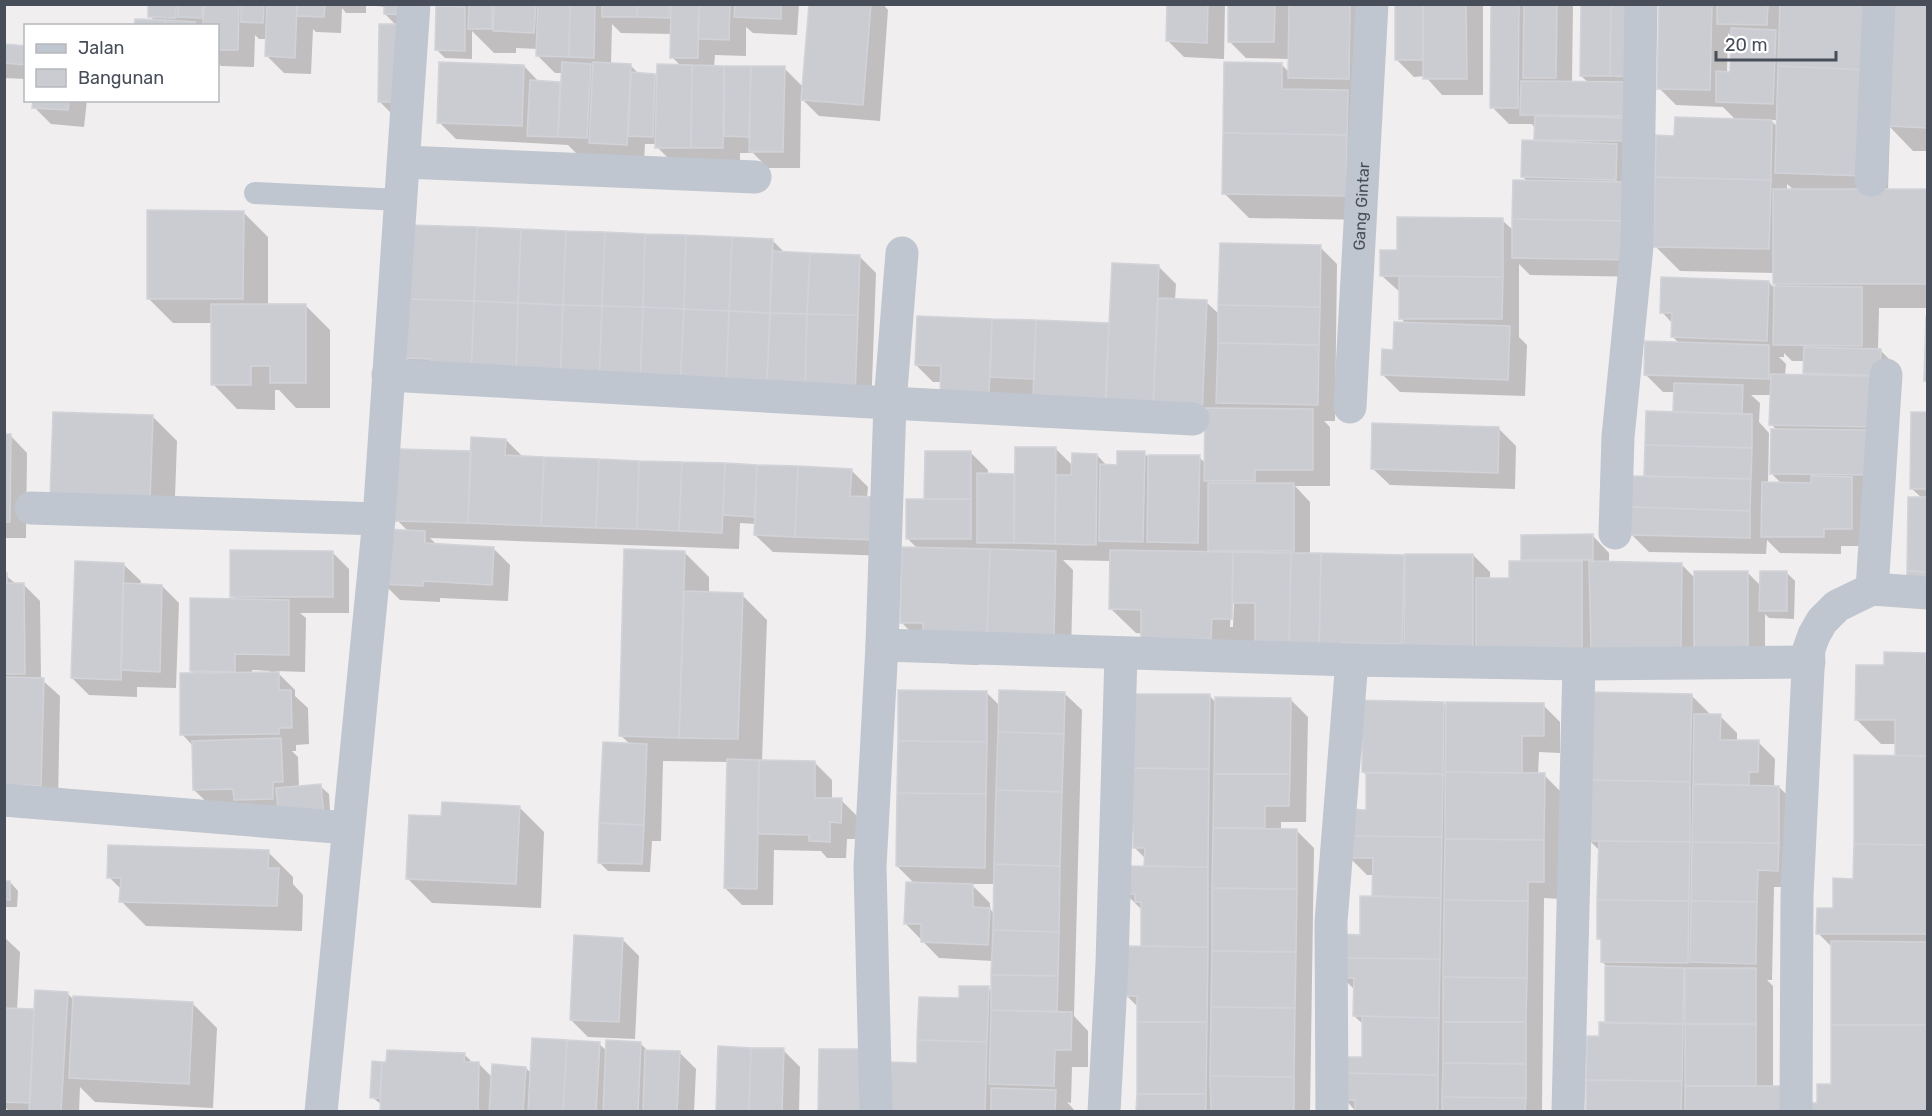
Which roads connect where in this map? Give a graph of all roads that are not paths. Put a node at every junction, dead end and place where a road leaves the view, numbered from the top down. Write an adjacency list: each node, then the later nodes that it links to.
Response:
1 (414, 4): 5 (street)
2 (1372, 4): 14 (street, Gang Gintar)
3 (1641, 4): 18 (street)
4 (1879, 4): 7 (street)
5 (405, 162): 6 (street); 9 (street)
6 (754, 177)
7 (1871, 180)
8 (255, 193): 9 (lane)
9 (401, 200): 11 (street)
10 (902, 253): 13 (street)
11 (388, 375): 13 (street); 17 (street)
12 (1886, 375): 19 (street)
13 (890, 403): 15 (street); 21 (street)
14 (1350, 407)
15 (1193, 419)
16 (31, 508): 17 (street)
17 (379, 519): 27 (street)
18 (1615, 533)
19 (1872, 589): 20 (street); 24 (street)
20 (1928, 593)
21 (882, 645): 22 (street); 29 (street)
22 (1121, 654): 23 (street); 30 (street)
23 (1352, 660): 25 (street); 31 (street)
24 (1809, 663): 25 (street); 33 (street)
25 (1579, 664): 32 (street)
26 (4, 800): 27 (street)
27 (348, 828): 28 (street)
28 (321, 1112)
29 (876, 1112)
30 (1104, 1112)
31 (1332, 1112)
32 (1568, 1112)
33 (1796, 1112)

